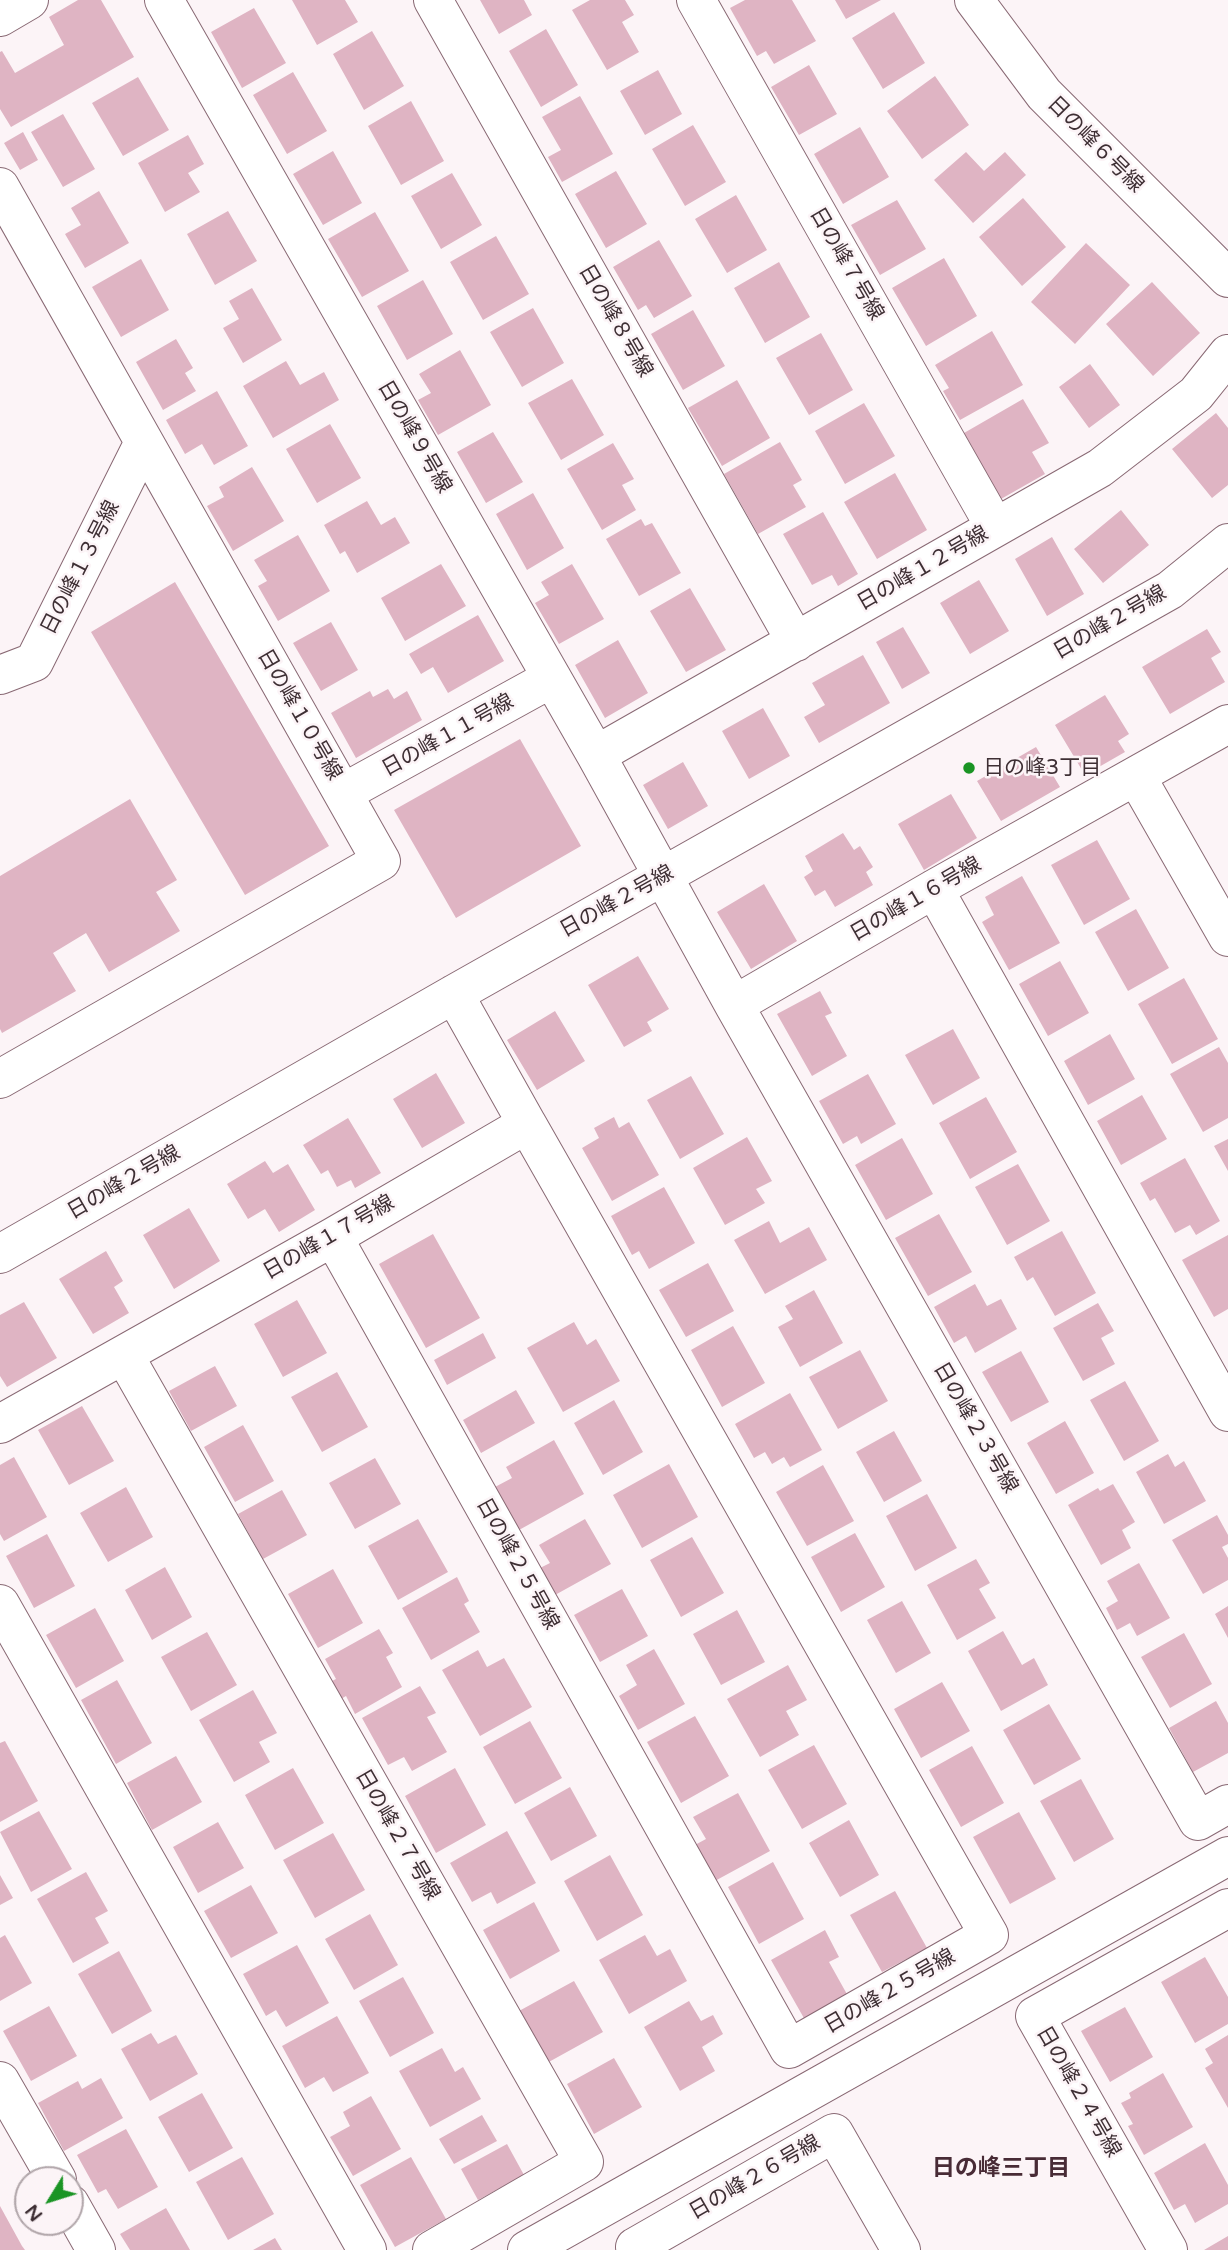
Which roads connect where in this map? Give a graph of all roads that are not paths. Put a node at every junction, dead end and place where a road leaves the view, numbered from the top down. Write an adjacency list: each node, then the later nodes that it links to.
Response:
1 (29, 0): 6 (street)
2 (164, 0): 15 (street, 日の峰９号線)
3 (433, 0): 13 (street, 日の峰８号線)
4 (696, 0): 11 (street, 日の峰７号線)
5 (974, 0): 8 (street, 日の峰６号線)
6 (0, 17)
7 (0, 187): 10 (street, 日の峰１０号線)
8 (1228, 278)
9 (1228, 354): 11 (street, 日の峰１２号線)
10 (144, 442): 14 (street, 日の峰１３号線); 19 (street, 日の峰１０号線)
11 (995, 527): 13 (street, 日の峰１２号線)
12 (1228, 543): 20 (street, 日の峰２号線)
13 (796, 642): 17 (street, 日の峰１２号線)
14 (0, 675)
15 (552, 678): 17 (street, 日の峰９号線); 19 (street, 日の峰１１号線)
16 (1228, 724): 18 (street, 日の峰１６号線)
17 (596, 755): 20 (street, 日の峰９号線)
18 (1136, 776): 21 (street, 日の峰１６号線); 22 (street)
19 (344, 793): 25 (street, 日の峰１０号線)
20 (663, 876): 23 (street, 日の峰２号線); 24 (street)
21 (934, 889): 24 (street, 日の峰１６号線); 30 (street)
22 (1228, 937)
23 (454, 993): 26 (street); 28 (street, 日の峰２号線)
24 (734, 1005): 33 (street, 日の峰２３号線)
25 (0, 1079)
26 (527, 1124): 27 (street, 日の峰１７号線); 27 (street, 日の峰２５号線)
27 (333, 1237): 29 (street, 日の峰１７号線)
28 (0, 1254)
29 (124, 1355): 31 (street, 日の峰１７号線); 41 (street, 日の峰２７号線)
30 (1228, 1412)
31 (0, 1424)
32 (0, 1604): 40 (street)
33 (1228, 1804)
34 (1228, 1856): 42 (street)
35 (1228, 1908): 45 (street, 日の峰２４号線)
36 (0, 2081): 37 (street)
37 (49, 2166)
38 (84, 2229): 39 (street)
39 (96, 2250)
40 (367, 2250)
41 (432, 2250)
42 (527, 2250)
43 (637, 2250): 44 (street, 日の峰２６号線)
44 (901, 2250)
45 (1168, 2250)

